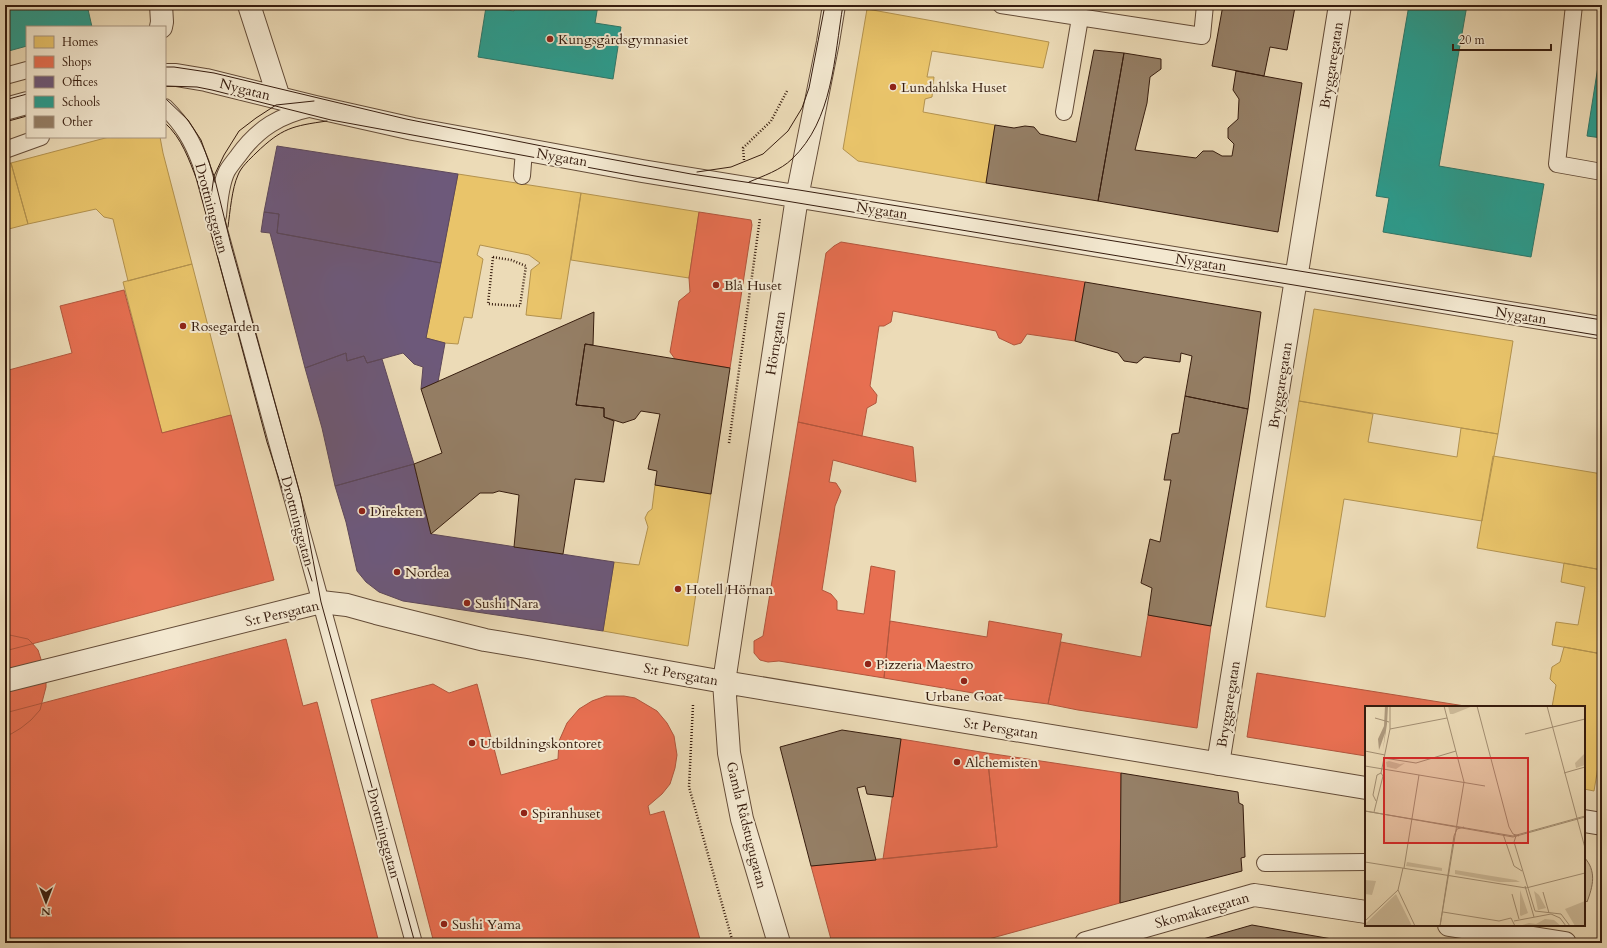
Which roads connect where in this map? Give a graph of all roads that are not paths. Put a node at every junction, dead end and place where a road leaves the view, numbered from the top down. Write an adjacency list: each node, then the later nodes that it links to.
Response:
1 (161, 5): 9 (street)
2 (249, 5): 13 (street)
3 (834, 5): 24 (street, Hörngatan)
4 (1001, 5): 8 (lane)
5 (1206, 5): 8 (lane)
6 (1340, 5): 26 (street, Bryggaregatan)
7 (1574, 5): 22 (lane)
8 (1080, 18): 18 (lane)
9 (161, 26)
10 (26, 70): 12 (lane)
11 (166, 75): 13 (street, Nygatan)
12 (5, 76)
13 (279, 98): 15 (street, Nygatan)
14 (26, 103): 17 (street)
15 (315, 107): 21 (street, Nygatan); 25 (lane)
16 (166, 108): 25 (lane, Drottninggatan)
17 (5, 109)
18 (1064, 112)
19 (38, 138): 20 (lane)
20 (5, 150)
21 (524, 150): 23 (lane); 24 (street, Nygatan)
22 (1602, 172)
23 (522, 176)
24 (797, 197): 26 (street, Nygatan); 30 (street, Hörngatan)
25 (217, 224): 28 (lane, Drottninggatan)
26 (1297, 278): 27 (street, Nygatan); 31 (street, Bryggaregatan)
27 (1602, 328)
28 (320, 602): 29 (street, S:t Persgatan); 30 (street, S:t Persgatan); 39 (lane, Drottninggatan)
29 (5, 681)
30 (724, 682): 31 (street, S:t Persgatan); 40 (street, Gamla Rådstugugatan)
31 (1218, 764): 32 (street, S:t Persgatan)
32 (1365, 788)
33 (1585, 821): 34 (street)
34 (1602, 824)
35 (1365, 862): 36 (lane)
36 (1265, 863)
37 (1365, 912): 41 (street, Skomakaregatan)
38 (1455, 926): 42 (street)
39 (414, 943)
40 (779, 943)
41 (1086, 943)
42 (1565, 943)

